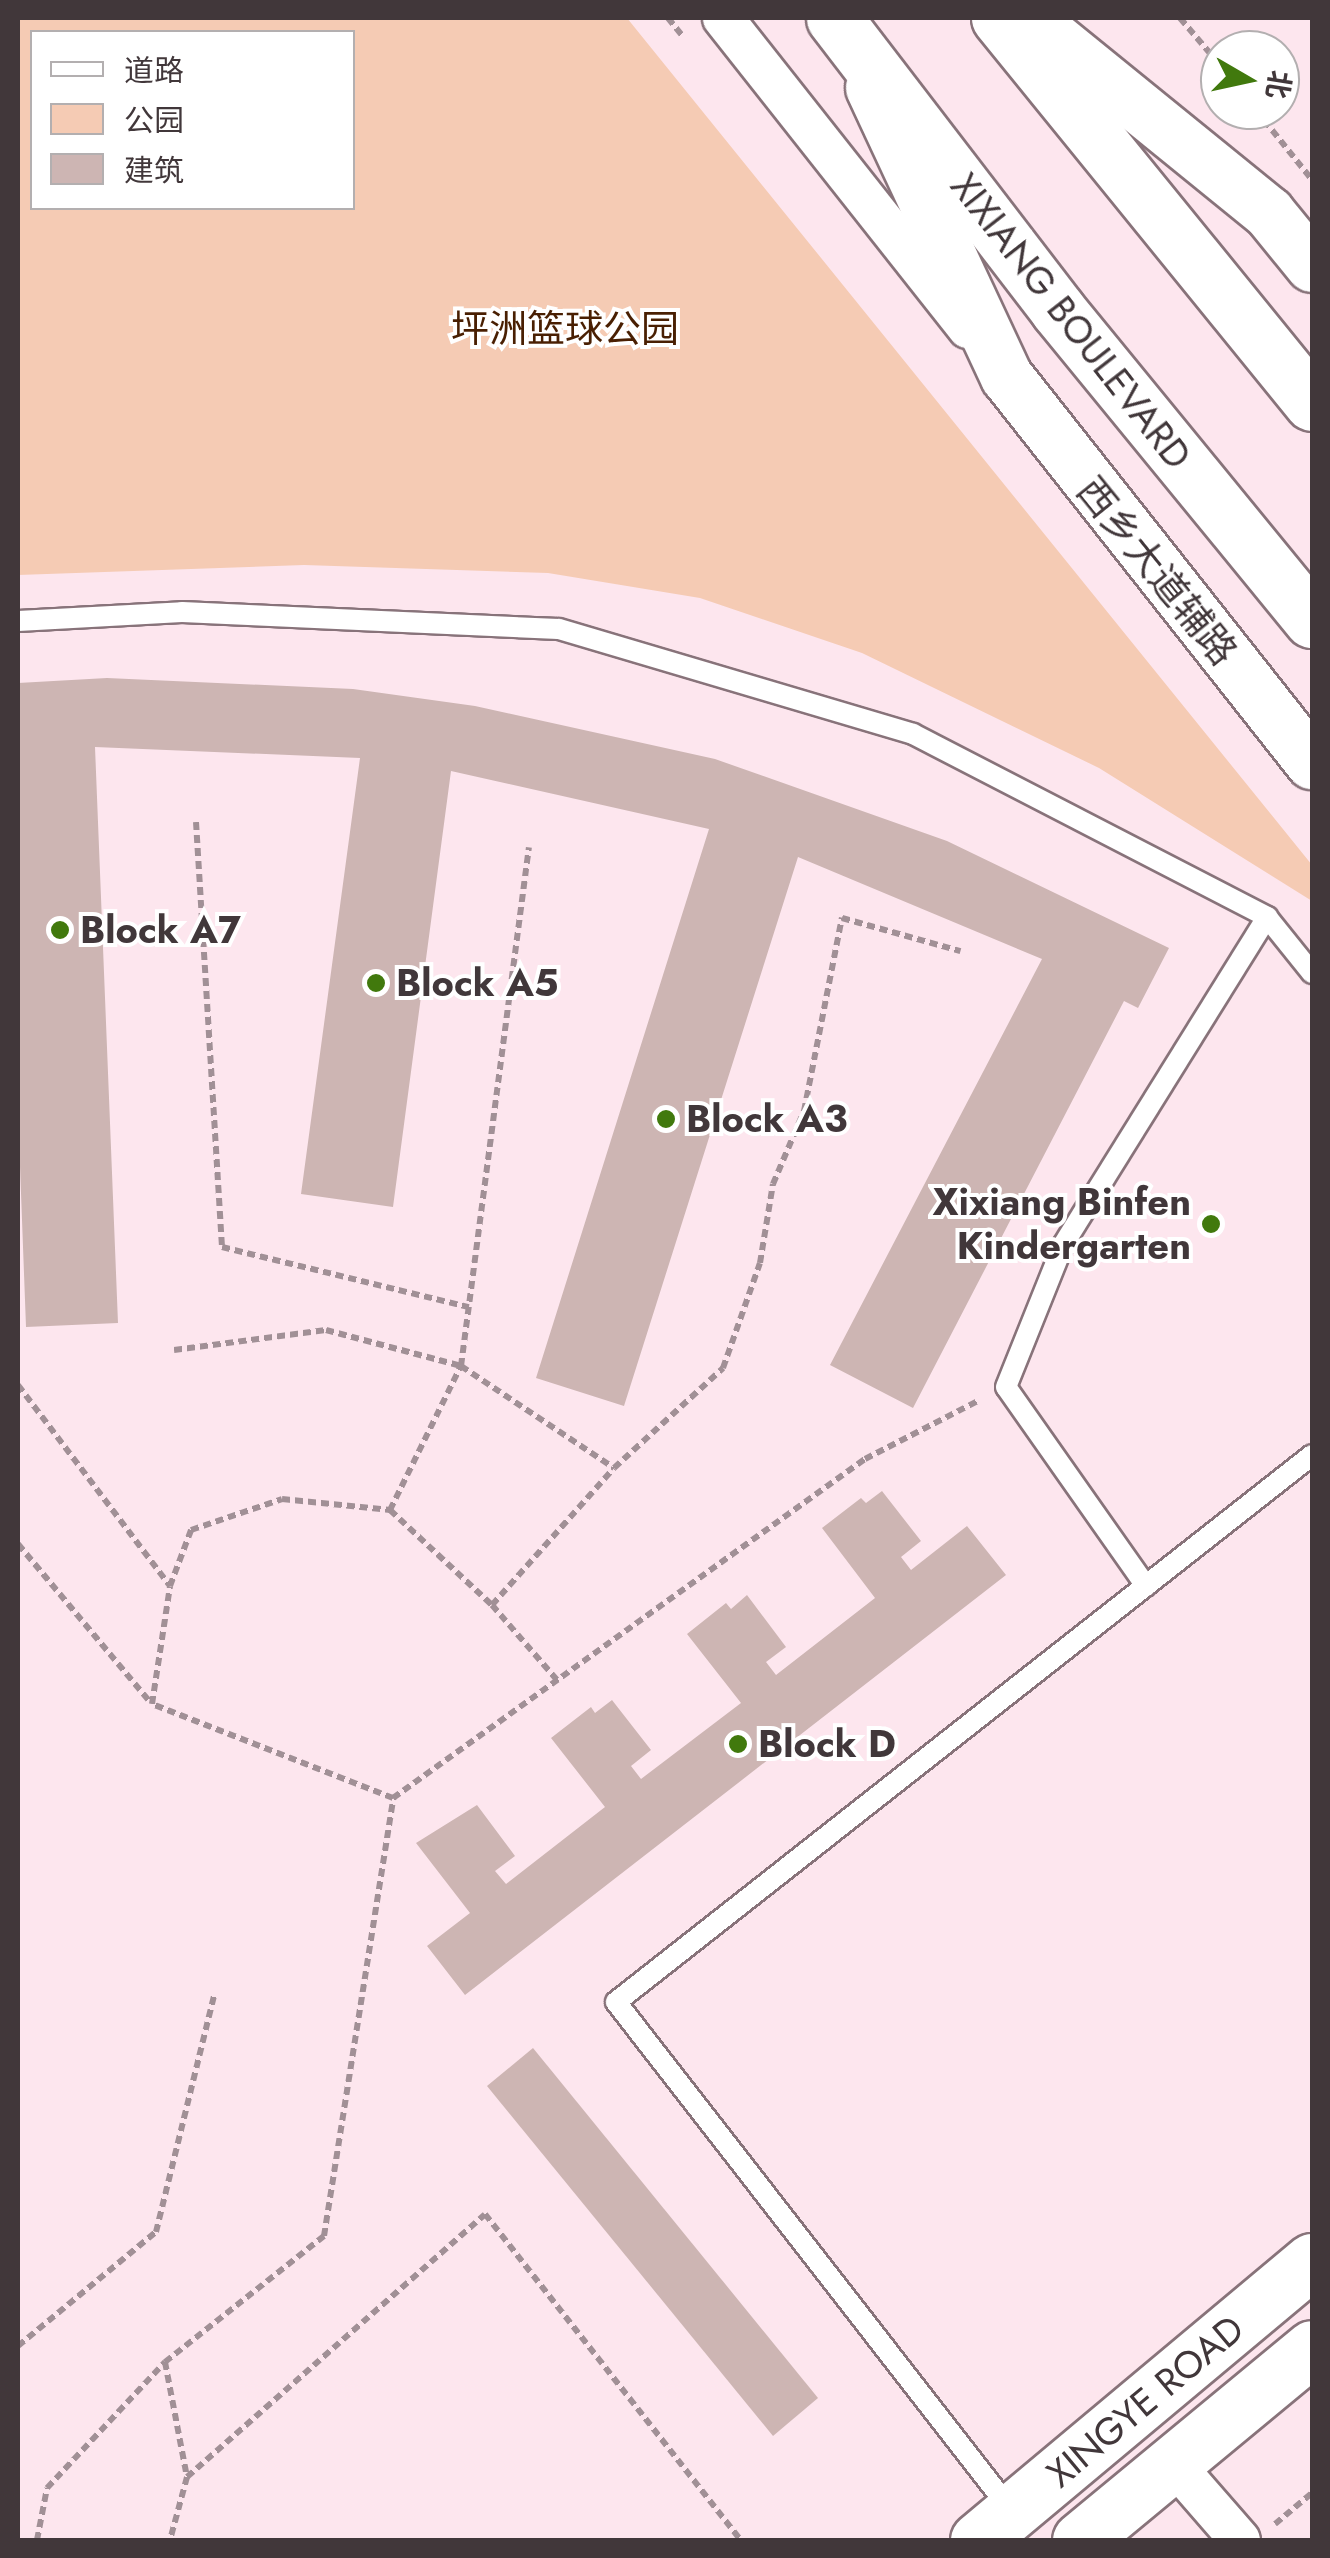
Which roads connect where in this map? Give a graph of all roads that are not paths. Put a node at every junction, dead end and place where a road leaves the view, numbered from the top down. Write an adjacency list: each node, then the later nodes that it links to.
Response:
1 (722, 18): 6 (street, 西乡大道辅路)
2 (999, 18): 7 (main road)
3 (1029, 18): 5 (street)
4 (840, 25): 6 (street, 西乡大道辅路); 8 (main road, XIXIANG BOULEVARD)
5 (1312, 266)
6 (1006, 376): 10 (street, 西乡大道辅路)
7 (1312, 404)
8 (1312, 620)
9 (18, 621): 11 (lane)
10 (1312, 763)
11 (1267, 917): 12 (lane); 14 (lane)
12 (1312, 973)
13 (1312, 1454): 14 (lane)
14 (1146, 1586): 18 (lane)
15 (1312, 2262): 18 (main road, XINGYE ROAD)
16 (1312, 2348): 17 (main road, XINGYE ROAD)
17 (1174, 2463): 19 (street); 20 (main road, XINGYE ROAD)
18 (995, 2526)
19 (1255, 2534)
20 (1080, 2540)

